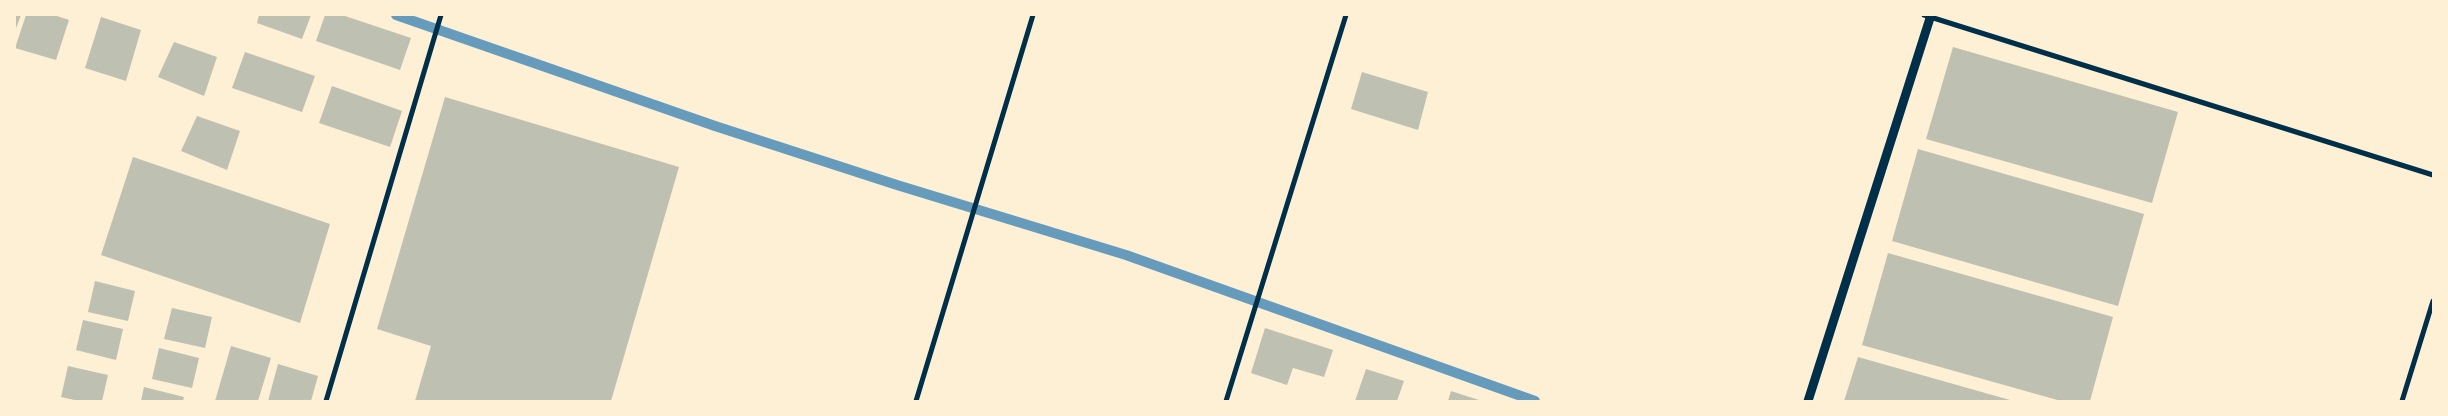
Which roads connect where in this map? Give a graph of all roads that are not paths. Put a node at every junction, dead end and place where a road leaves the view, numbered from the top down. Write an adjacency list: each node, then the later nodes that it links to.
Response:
1 (441, 15): 7 (street)
2 (1033, 15): 8 (street)
3 (1346, 15): 9 (street)
4 (1929, 16): 5 (street); 10 (street)
5 (2433, 175)
6 (2433, 301): 11 (street)
7 (326, 401)
8 (916, 401)
9 (1226, 401)
10 (1808, 401)
11 (2402, 401)

